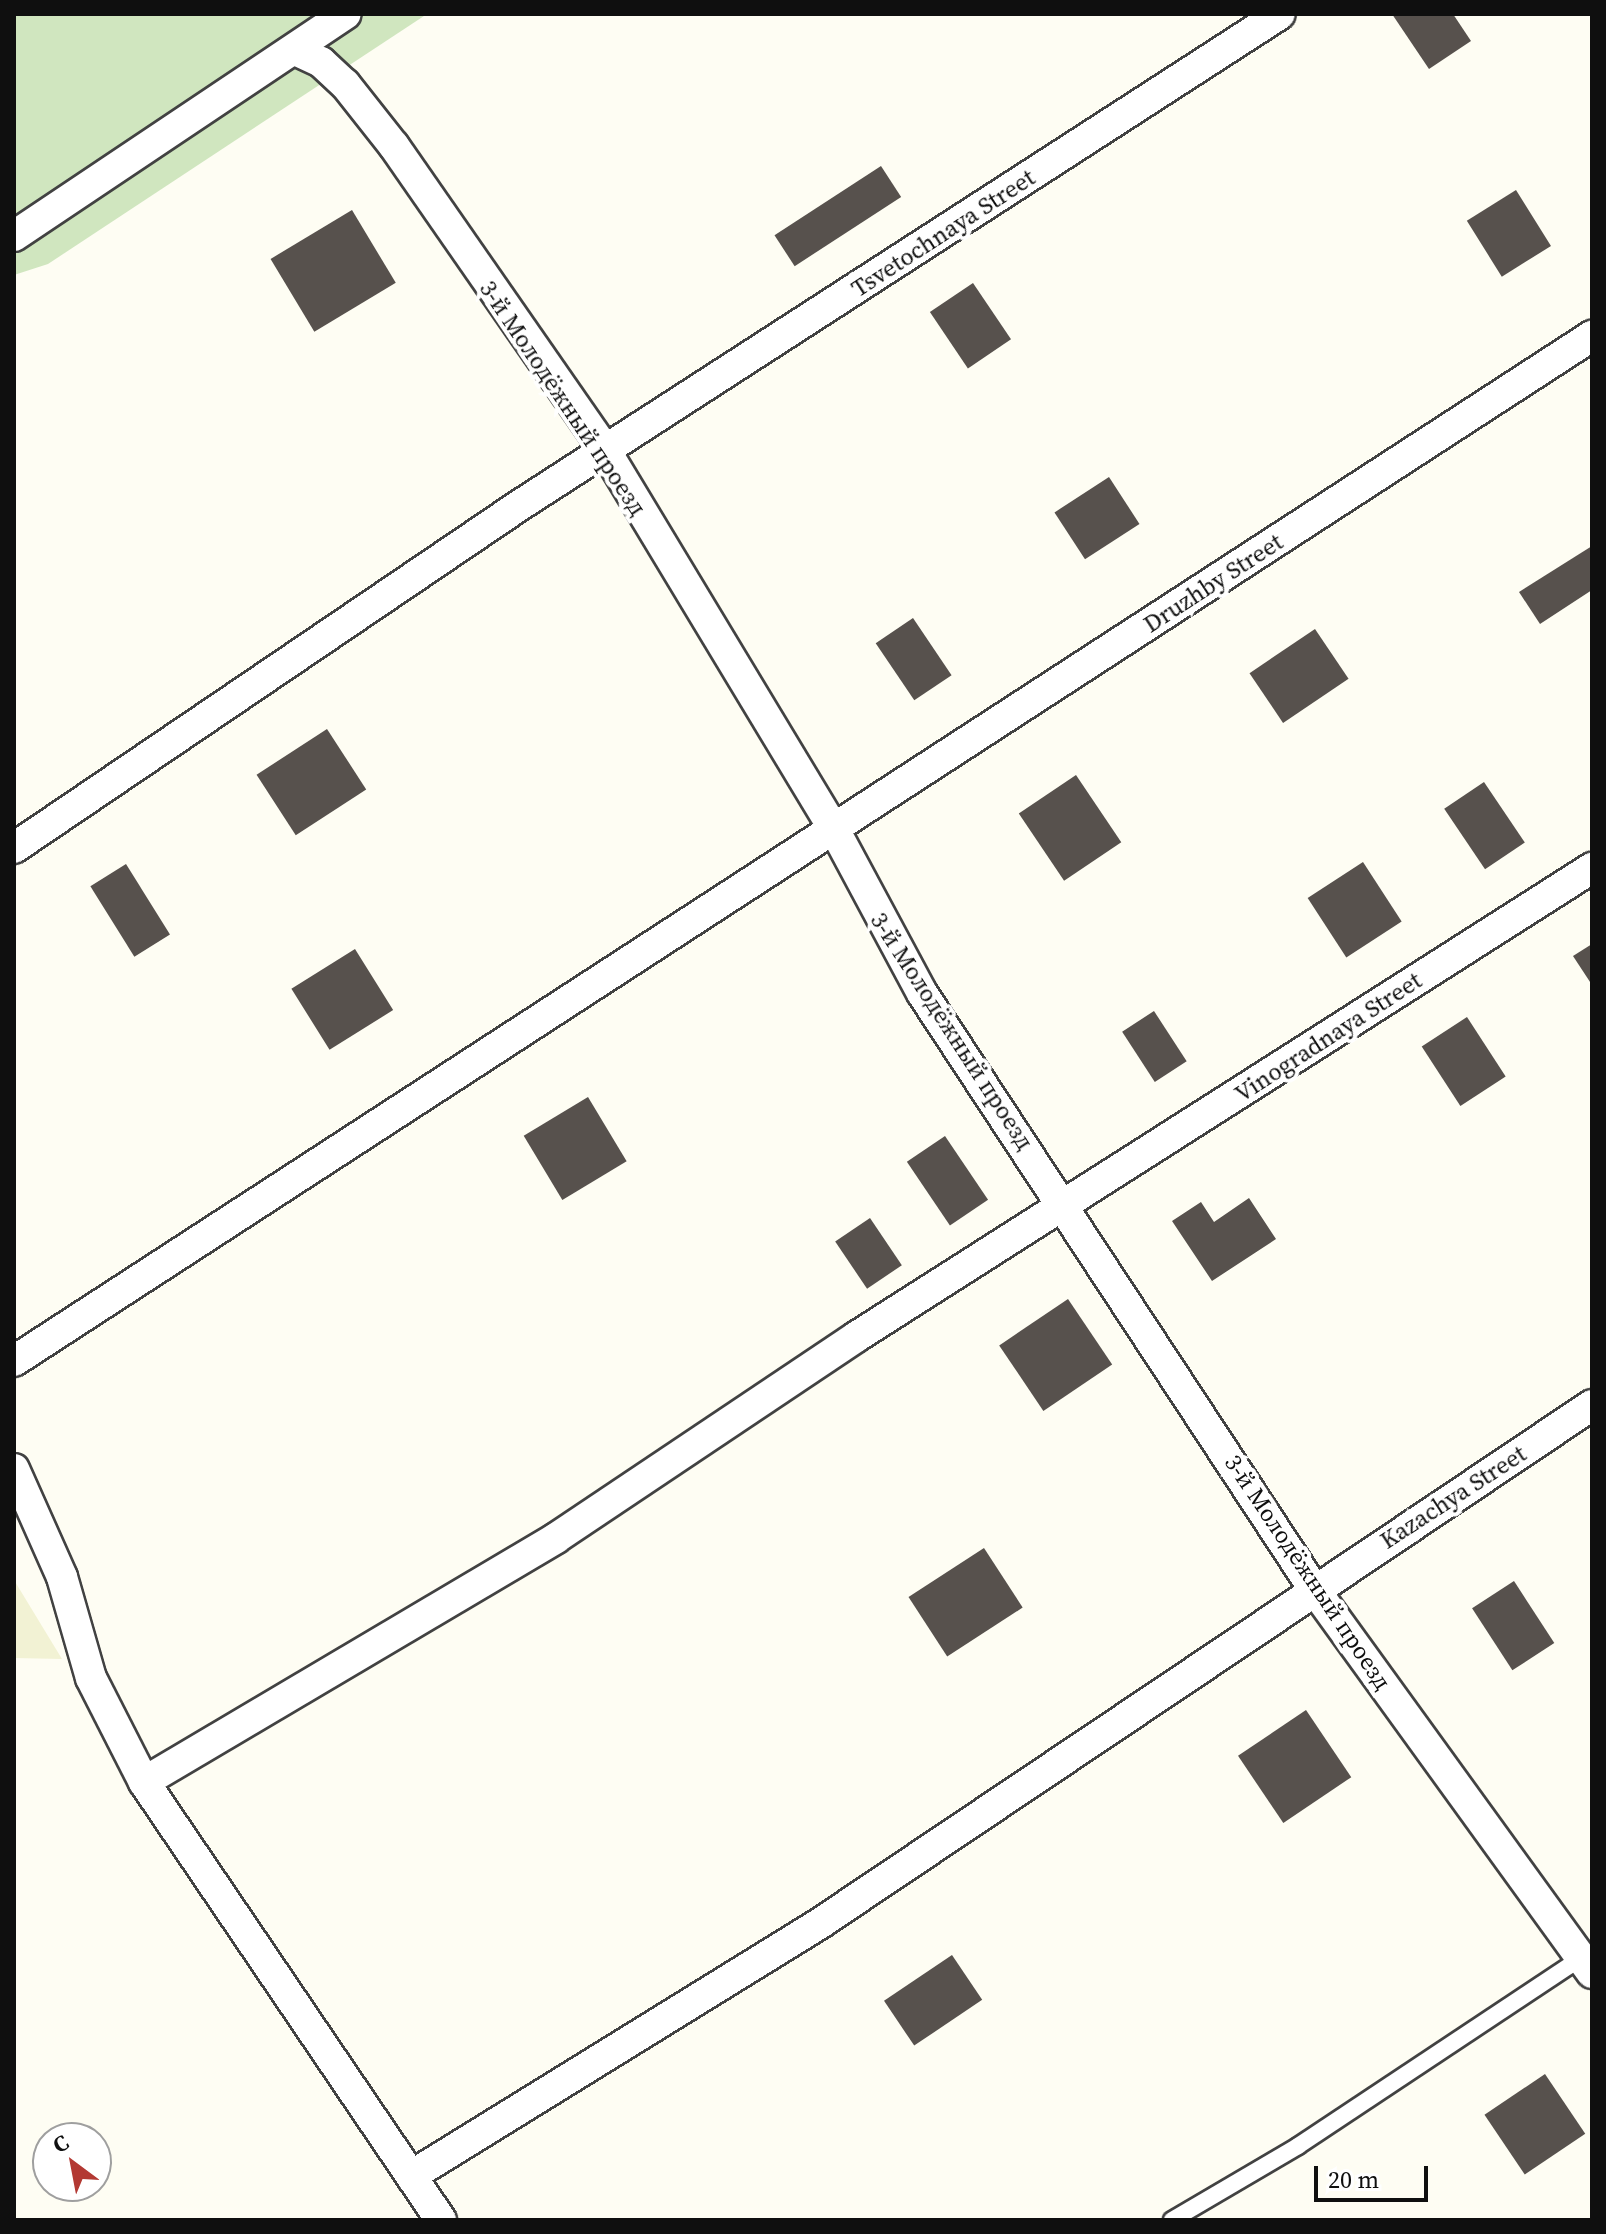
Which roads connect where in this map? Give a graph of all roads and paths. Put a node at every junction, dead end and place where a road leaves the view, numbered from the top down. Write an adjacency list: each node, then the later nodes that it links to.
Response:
1 (345, 14): 3 (street)
2 (1280, 14): 6 (street, Tsvetochnaya Street)
3 (295, 50): 4 (street); 6 (street, 3-й Молодёжный проезд)
4 (14, 236)
5 (1592, 336): 7 (street, Druzhby Street)
6 (607, 453): 7 (street, 3-й Молодёжный проезд); 8 (street, Tsvetochnaya Street)
7 (834, 829): 10 (street, 3-й Молодёжный проезд); 11 (street, Druzhby Street)
8 (14, 848)
9 (1592, 868): 10 (street, Vinogradnaya Street)
10 (1065, 1206): 14 (street, 3-й Молодёжный проезд); 15 (street, Vinogradnaya Street)
11 (14, 1361)
12 (1592, 1405): 14 (street, Kazachya Street)
13 (14, 1469): 15 (street)
14 (1314, 1589): 16 (street, 3-й Молодёжный проезд); 17 (street, Kazachya Street)
15 (144, 1782): 17 (street)
16 (1589, 1960): 19 (lane)
17 (411, 2176): 18 (street)
18 (441, 2220)
19 (1172, 2220)

